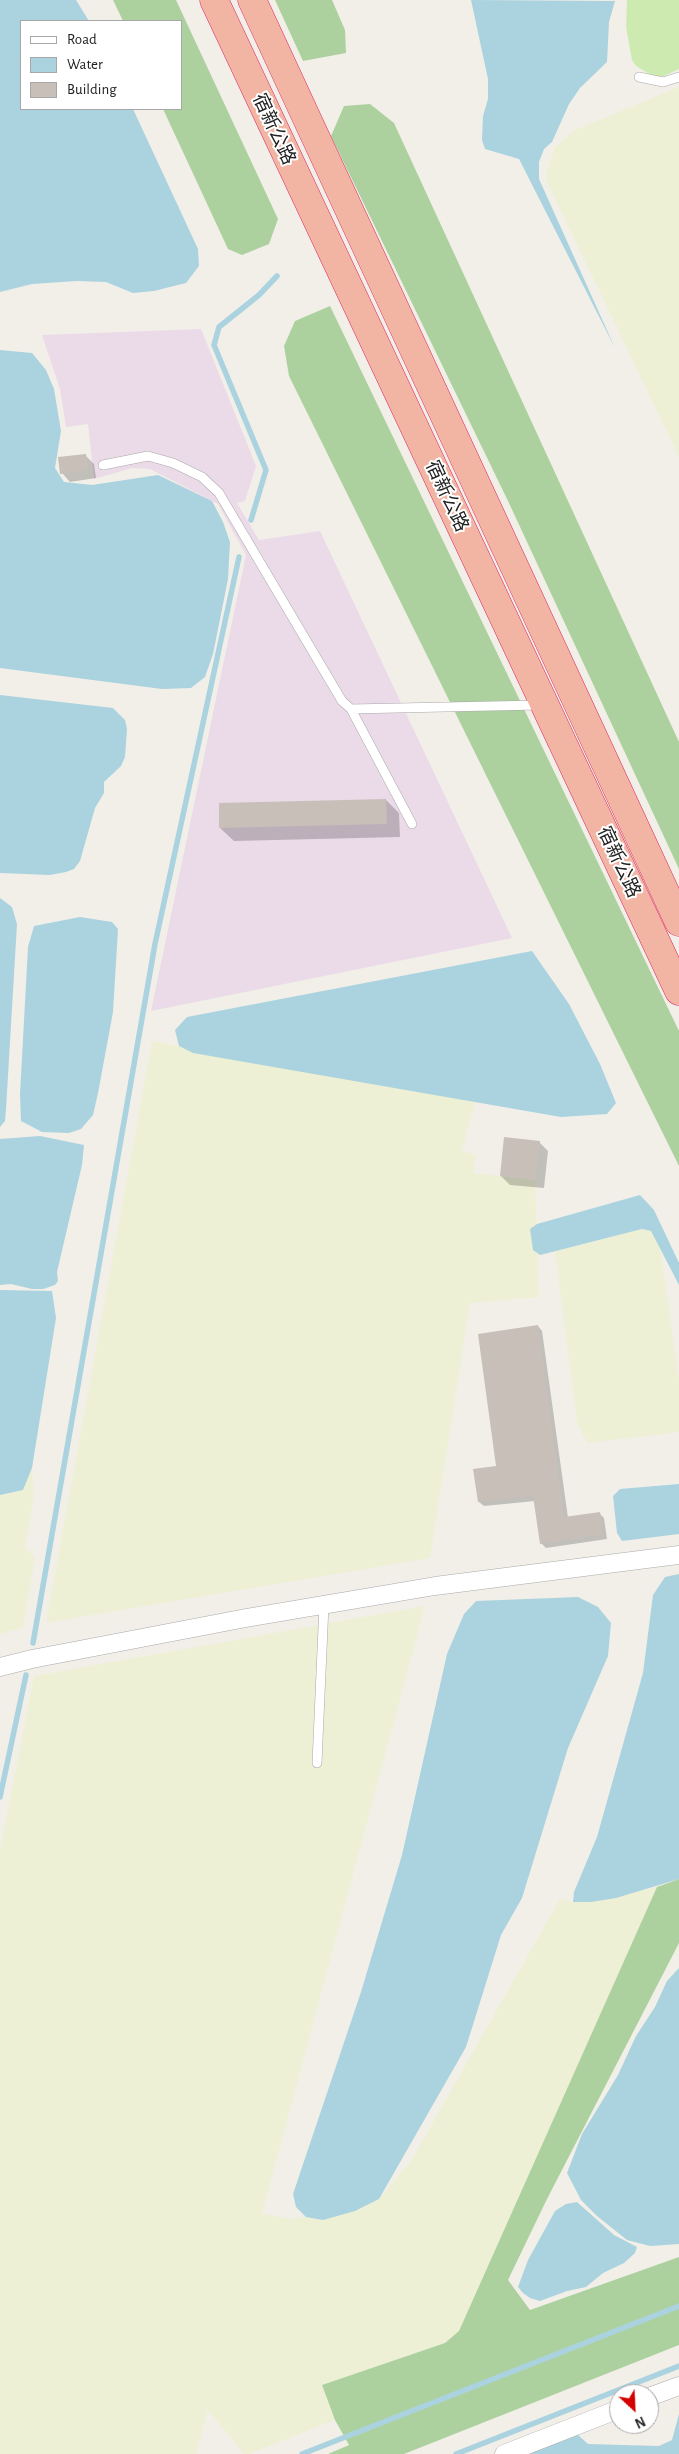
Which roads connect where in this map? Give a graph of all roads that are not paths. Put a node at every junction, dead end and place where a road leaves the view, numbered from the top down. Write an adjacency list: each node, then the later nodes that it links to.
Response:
1 (214, 0): 6 (highway, 宿新公路)
2 (252, 0): 9 (highway, 宿新公路)
3 (639, 77): 4 (lane)
4 (679, 77)
5 (103, 465): 7 (lane)
6 (544, 704): 7 (lane); 10 (highway, 宿新公路)
7 (352, 710): 8 (lane)
8 (412, 824)
9 (679, 922)
10 (679, 991)
11 (679, 1555): 12 (street)
12 (324, 1605): 13 (street); 14 (lane)
13 (0, 1667)
14 (317, 1763)
15 (679, 2386): 16 (street)
16 (659, 2393)
17 (609, 2413): 18 (street)
18 (504, 2454)

